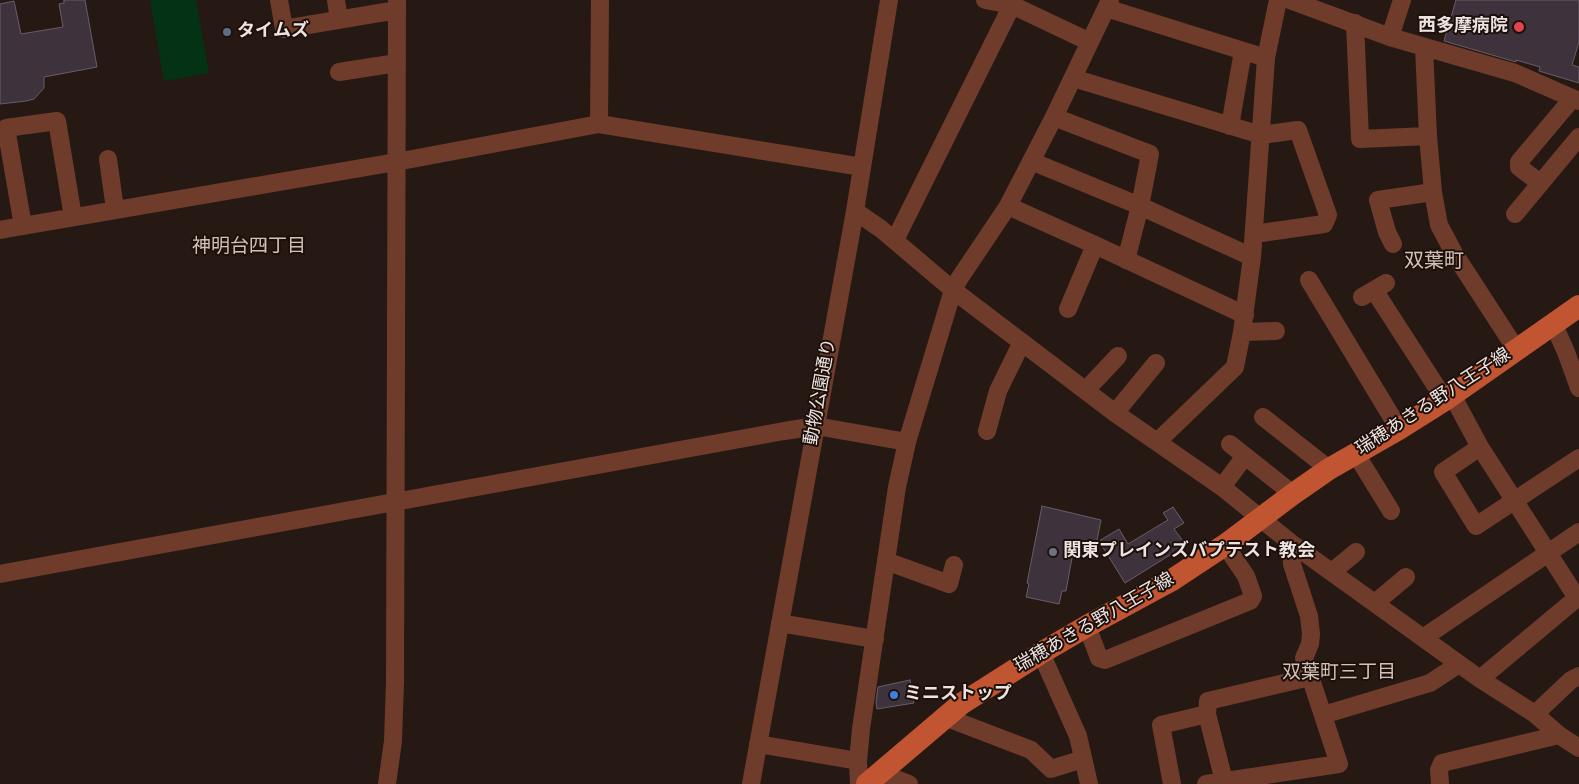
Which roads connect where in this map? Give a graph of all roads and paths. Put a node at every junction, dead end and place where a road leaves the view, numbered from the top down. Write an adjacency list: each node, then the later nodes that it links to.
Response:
1 (279, 0): 12 (street)
2 (336, 0): 12 (street)
3 (600, 0): 24 (street)
4 (889, 0): 32 (street, 動物公園通り)
5 (985, 0): 11 (street)
6 (1278, 0): 18 (street)
7 (1290, 0): 13 (street)
8 (1402, 0): 14 (street)
9 (1108, 4): 15 (street); 17 (street)
10 (397, 5): 12 (street); 19 (street)
11 (1012, 5): 15 (street); 44 (street)
12 (339, 20)
13 (1355, 23): 14 (street); 27 (street)
14 (1390, 37): 16 (street)
15 (1090, 42): 21 (street)
16 (1424, 47): 22 (street); 27 (street)
17 (1243, 51): 18 (street); 25 (street)
18 (1266, 58): 26 (street)
19 (397, 62): 20 (street); 31 (street)
20 (339, 72)
21 (1073, 78): 23 (street); 25 (street)
22 (1575, 100): 33 (street)
23 (1054, 117): 30 (street); 36 (street)
24 (598, 124): 31 (street); 32 (street)
25 (1230, 126): 26 (street)
26 (1261, 135): 43 (street); 43 (street)
27 (1428, 136): 34 (street)
28 (1579, 137): 33 (street)
29 (108, 159): 37 (street)
30 (1031, 161): 35 (street); 36 (street)
31 (396, 162): 37 (street); 80 (street)
32 (862, 168): 38 (street, 動物公園通り)
33 (1540, 183): 39 (street)
34 (1433, 192): 45 (street); 58 (street)
35 (1008, 206): 46 (street); 50 (street)
36 (1140, 206): 47 (street); 48 (street)
37 (115, 209): 40 (street)
38 (855, 210): 44 (street); 66 (street, 動物公園通り)
39 (1514, 214)
40 (73, 217): 41 (street); 41 (street)
41 (23, 226): 42 (street)
42 (0, 230)
43 (1254, 234): 47 (street)
44 (895, 240): 50 (street)
45 (1392, 244)
46 (1095, 245): 48 (street); 53 (street)
47 (1252, 257): 54 (street)
48 (1126, 260): 54 (street)
49 (1309, 280): 67 (street)
50 (952, 290): 57 (street); 69 (street)
51 (1374, 290): 63 (street)
52 (1579, 306): 55 (main road, 瑞穂あきる野八王子線)
53 (1068, 309)
54 (1244, 323): 56 (street); 70 (street)
55 (1552, 323): 58 (main road, 瑞穂あきる野八王子線); 61 (street)
56 (1276, 331)
57 (1022, 342): 62 (street); 68 (street)
58 (1516, 349): 63 (main road, 瑞穂あきる野八王子線)
59 (1118, 356): 62 (street)
60 (1156, 363): 64 (street)
61 (1579, 388)
62 (1086, 390): 64 (street)
63 (1449, 398): 67 (main road, 瑞穂あきる野八王子線); 72 (street)
64 (1115, 413): 70 (street)
65 (1263, 417): 76 (street)
66 (816, 426): 69 (street); 80 (street); 95 (street, 動物公園通り)
67 (1399, 429): 73 (main road, 瑞穂あきる野八王子線)
68 (987, 431)
69 (907, 442): 88 (street)
70 (1157, 442): 77 (street)
71 (1230, 444): 74 (street)
72 (1480, 447): 79 (street); 79 (street)
73 (1356, 454): 76 (main road, 瑞穂あきる野八王子線); 81 (street)
74 (1245, 456): 77 (street); 78 (street)
75 (1579, 458): 79 (street)
76 (1329, 469): 78 (main road, 瑞穂あきる野八王子線)
77 (1222, 488): 82 (street)
78 (1293, 494): 82 (main road, 瑞穂あきる野八王子線)
79 (1515, 501): 87 (street)
80 (394, 503): 91 (street); 115 (street)
81 (1391, 511)
82 (1259, 518): 84 (street); 85 (main road, 瑞穂あきる野八王子線)
83 (1579, 532): 87 (street)
84 (1291, 543): 90 (street); 102 (street)
85 (1225, 545): 96 (main road, 瑞穂あきる野八王子線); 96 (street)
86 (1356, 552): 90 (street)
87 (1548, 553): 93 (street); 97 (street)
88 (886, 562): 89 (street); 98 (street)
89 (954, 565)
90 (1332, 572): 94 (street)
91 (0, 574)
92 (1406, 577): 94 (street)
93 (1578, 598): 103 (street)
94 (1375, 603): 97 (street)
95 (780, 623): 98 (street); 109 (street, 動物公園通り)
96 (1087, 626): 99 (main road, 瑞穂あきる野八王子線)
97 (1423, 638): 100 (street)
98 (875, 639): 111 (street)
99 (1041, 653): 107 (main road, 瑞穂あきる野八王子線); 112 (street)
100 (1459, 664): 103 (street); 106 (street)
101 (1579, 676): 105 (street)
102 (1310, 677): 104 (street); 106 (street)
103 (1480, 679): 105 (street)
104 (1207, 714): 114 (street); 120 (street)
105 (1535, 714): 108 (street)
106 (1323, 715): 114 (street)
107 (944, 717): 112 (street); 113 (main road, 瑞穂あきる野八王子線)
108 (1559, 735): 110 (street); 121 (street)
109 (758, 744): 111 (street); 116 (street, 動物公園通り)
110 (1579, 748)
111 (858, 756): 113 (street); 117 (street)
112 (1083, 759): 119 (street)
113 (876, 775): 118 (street)
114 (1215, 783)
115 (387, 784)
116 (750, 784)
117 (859, 784)
118 (909, 784)
119 (1089, 784)
120 (1172, 784)
121 (1440, 784)

